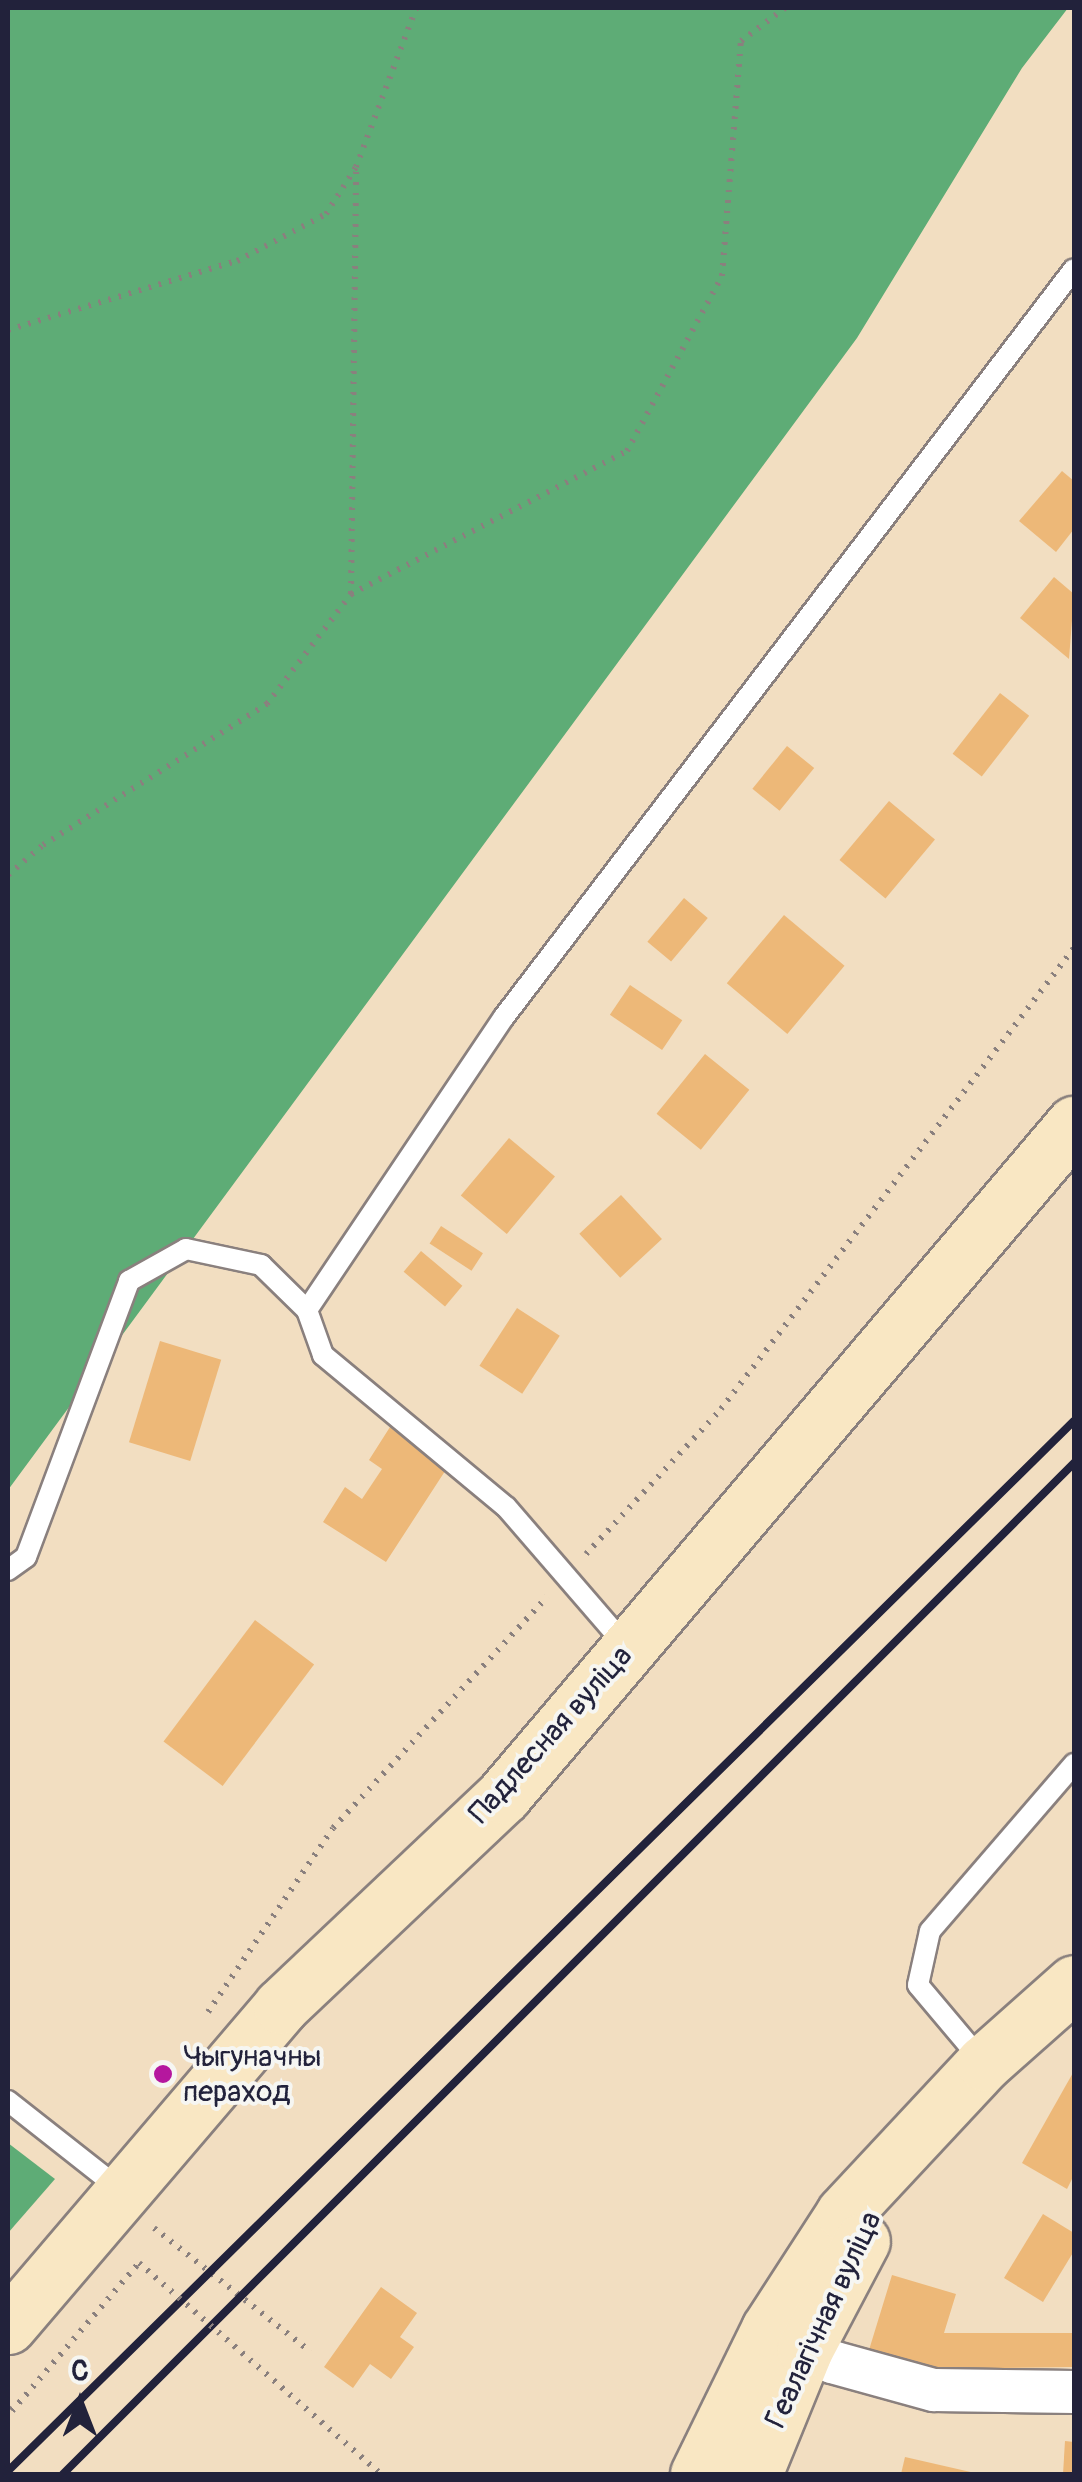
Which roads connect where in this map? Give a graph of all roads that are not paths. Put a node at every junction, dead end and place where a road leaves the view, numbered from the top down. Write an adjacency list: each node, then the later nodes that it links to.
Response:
1 (1074, 269): 3 (lane)
2 (1074, 1124): 5 (street, Падлесная вуліца)
3 (307, 1310): 4 (lane); 5 (lane)
4 (8, 1570)
5 (628, 1648): 10 (street, Падлесная вуліца)
6 (1074, 1764): 8 (lane)
7 (1074, 1983): 8 (street, Геалагічная вуліца)
8 (984, 2063): 12 (street, Геалагічная вуліца)
9 (8, 2100): 10 (lane)
10 (128, 2202): 11 (street, Падлесная вуліца)
11 (8, 2326)
12 (787, 2339): 13 (street); 14 (street, Геалагічная вуліца); 15 (street, Геалагічная вуліца)
13 (1074, 2392)
14 (698, 2474)
15 (754, 2474)

